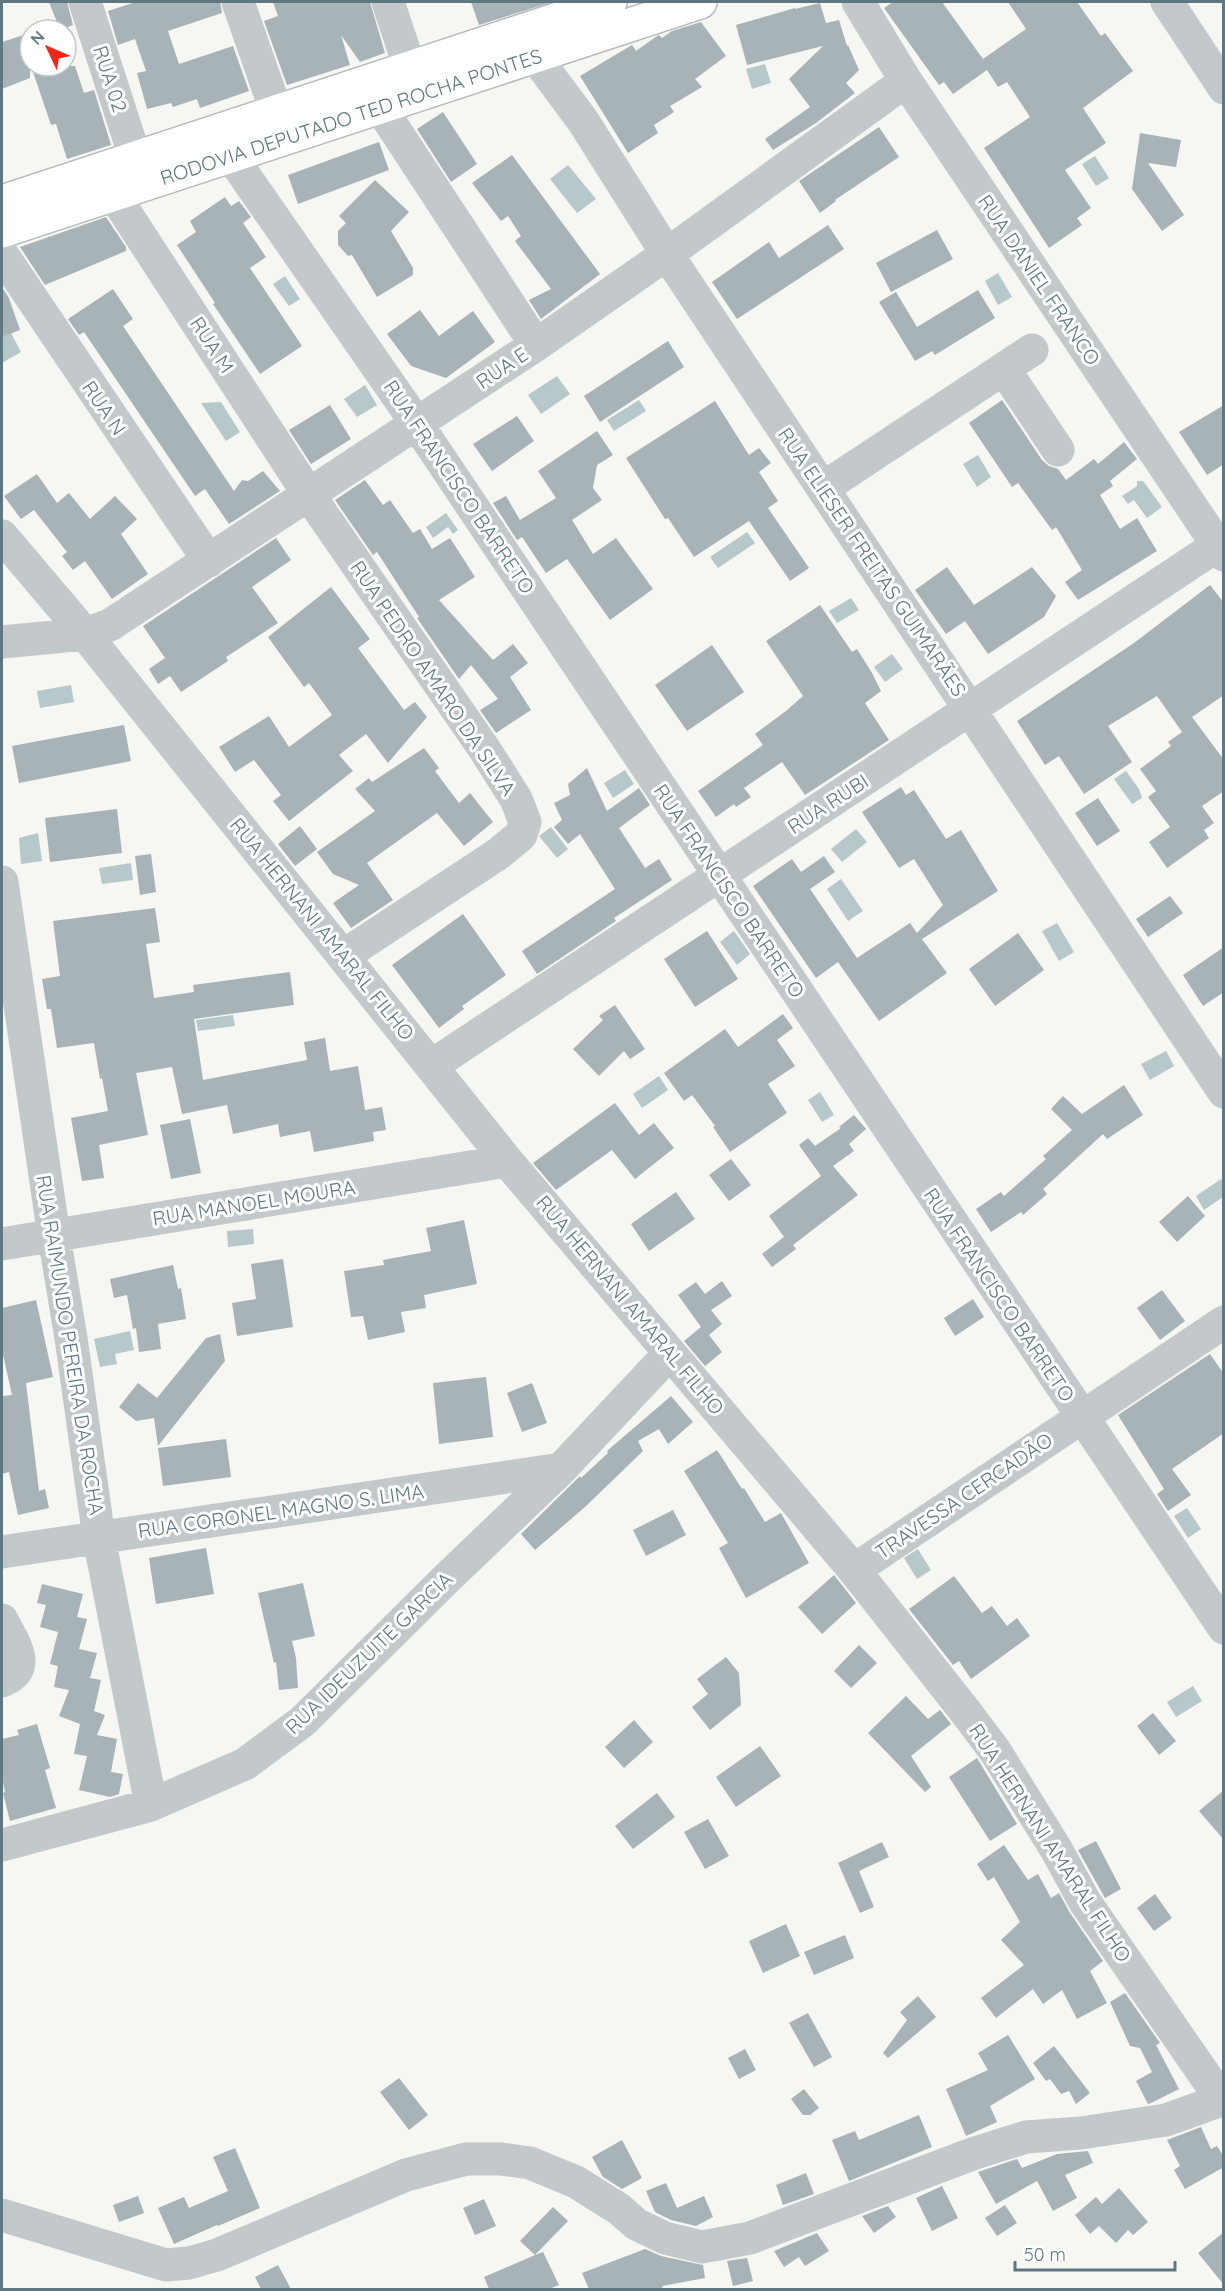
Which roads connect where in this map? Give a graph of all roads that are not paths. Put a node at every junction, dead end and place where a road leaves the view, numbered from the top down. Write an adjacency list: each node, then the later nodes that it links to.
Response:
1 (85, 2): 15 (street, RUA 02)
2 (238, 2): 14 (street)
3 (388, 2): 10 (street)
4 (610, 2): 8 (main road, RODOVIA DEPUTADO TED ROCHA PONTES)
5 (700, 2): 9 (main road, RODOVIA DEPUTADO TED ROCHA PONTES)
6 (858, 2): 11 (street, RUA DANIEL FRANCO)
7 (1167, 2): 12 (street)
8 (551, 11): 9 (main road, RODOVIA DEPUTADO TED ROCHA PONTES)
9 (526, 45): 10 (main road, RODOVIA DEPUTADO TED ROCHA PONTES); 13 (main road, RODOVIA DEPUTADO TED ROCHA PONTES); 21 (street, RUA ELIESER FREITAS GUIMARÃES)
10 (405, 55): 14 (main road, RODOVIA DEPUTADO TED ROCHA PONTES)
11 (906, 81): 21 (street, RUA E); 30 (street, RUA DANIEL FRANCO)
12 (1224, 88)
13 (380, 107): 16 (main road, RODOVIA DEPUTADO TED ROCHA PONTES); 22 (street)
14 (276, 111): 15 (main road, RODOVIA DEPUTADO TED ROCHA PONTES)
15 (131, 144): 18 (main road, RODOVIA DEPUTADO TED ROCHA PONTES)
16 (231, 156): 17 (main road, RODOVIA DEPUTADO TED ROCHA PONTES); 25 (street, RUA FRANCISCO BARRETO)
17 (114, 195): 19 (main road, RODOVIA DEPUTADO TED ROCHA PONTES); 28 (street, RUA M)
18 (2, 202)
19 (2, 231)
20 (2, 254): 31 (street, RUA N)
21 (667, 254): 22 (street, RUA E); 27 (street, RUA ELIESER FREITAS GUIMARÃES)
22 (536, 345): 25 (street, RUA E)
23 (1032, 350): 24 (street)
24 (1004, 369): 26 (street); 27 (street)
25 (417, 424): 28 (street, RUA E); 35 (street, RUA FRANCISCO BARRETO)
26 (1058, 450)
27 (823, 488): 34 (street, RUA ELIESER FREITAS GUIMARÃES)
28 (309, 495): 31 (street, RUA E); 38 (street, RUA PEDRO AMARO DA SILVA)
29 (2, 536): 32 (street, RUA HERNANI AMARAL FILHO)
30 (1221, 547): 34 (street, RUA RUBI)
31 (209, 561): 32 (street, RUA E)
32 (85, 634): 33 (street, RUA E); 38 (street, RUA HERNANI AMARAL FILHO)
33 (2, 642)
34 (971, 710): 35 (street, RUA RUBI); 40 (street, RUA ELIESER FREITAS GUIMARÃES)
35 (719, 876): 39 (street, RUA RUBI); 46 (street, RUA FRANCISCO BARRETO)
36 (2, 882): 37 (street, RUA RAIMUNDO PEREIRA DA ROCHA)
37 (5, 939): 42 (street, RUA RAIMUNDO PEREIRA DA ROCHA)
38 (343, 956): 39 (street, RUA HERNANI AMARAL FILHO)
39 (431, 1066): 41 (street, RUA HERNANI AMARAL FILHO)
40 (1224, 1092)
41 (507, 1161): 42 (street, RUA MANOEL MOURA); 45 (street, RUA HERNANI AMARAL FILHO)
42 (54, 1236): 43 (street, RUA MANOEL MOURA); 48 (street, RUA RAIMUNDO PEREIRA DA ROCHA)
43 (2, 1244)
44 (1224, 1322): 46 (street, TRAVESSA CERCADÃO)
45 (670, 1353): 47 (street, RUA IDEUZUITE GARCIA); 50 (street, RUA HERNANI AMARAL FILHO)
46 (1080, 1417): 50 (street, TRAVESSA CERCADÃO); 52 (street, RUA FRANCISCO BARRETO)
47 (561, 1469): 48 (street, RUA CORONEL MAGNO S. LIMA); 54 (street, RUA IDEUZUITE GARCIA)
48 (99, 1538): 49 (street, RUA CORONEL MAGNO S. LIMA); 54 (street, RUA RAIMUNDO PEREIRA DA ROCHA)
49 (2, 1552)
50 (854, 1570): 56 (street, RUA HERNANI AMARAL FILHO)
51 (2, 1620): 53 (street)
52 (1224, 1628)
53 (2, 1681)
54 (151, 1805): 55 (street, RUA IDEUZUITE GARCIA)
55 (2, 1845)
56 (1223, 2100): 57 (street)
57 (2, 2215)

